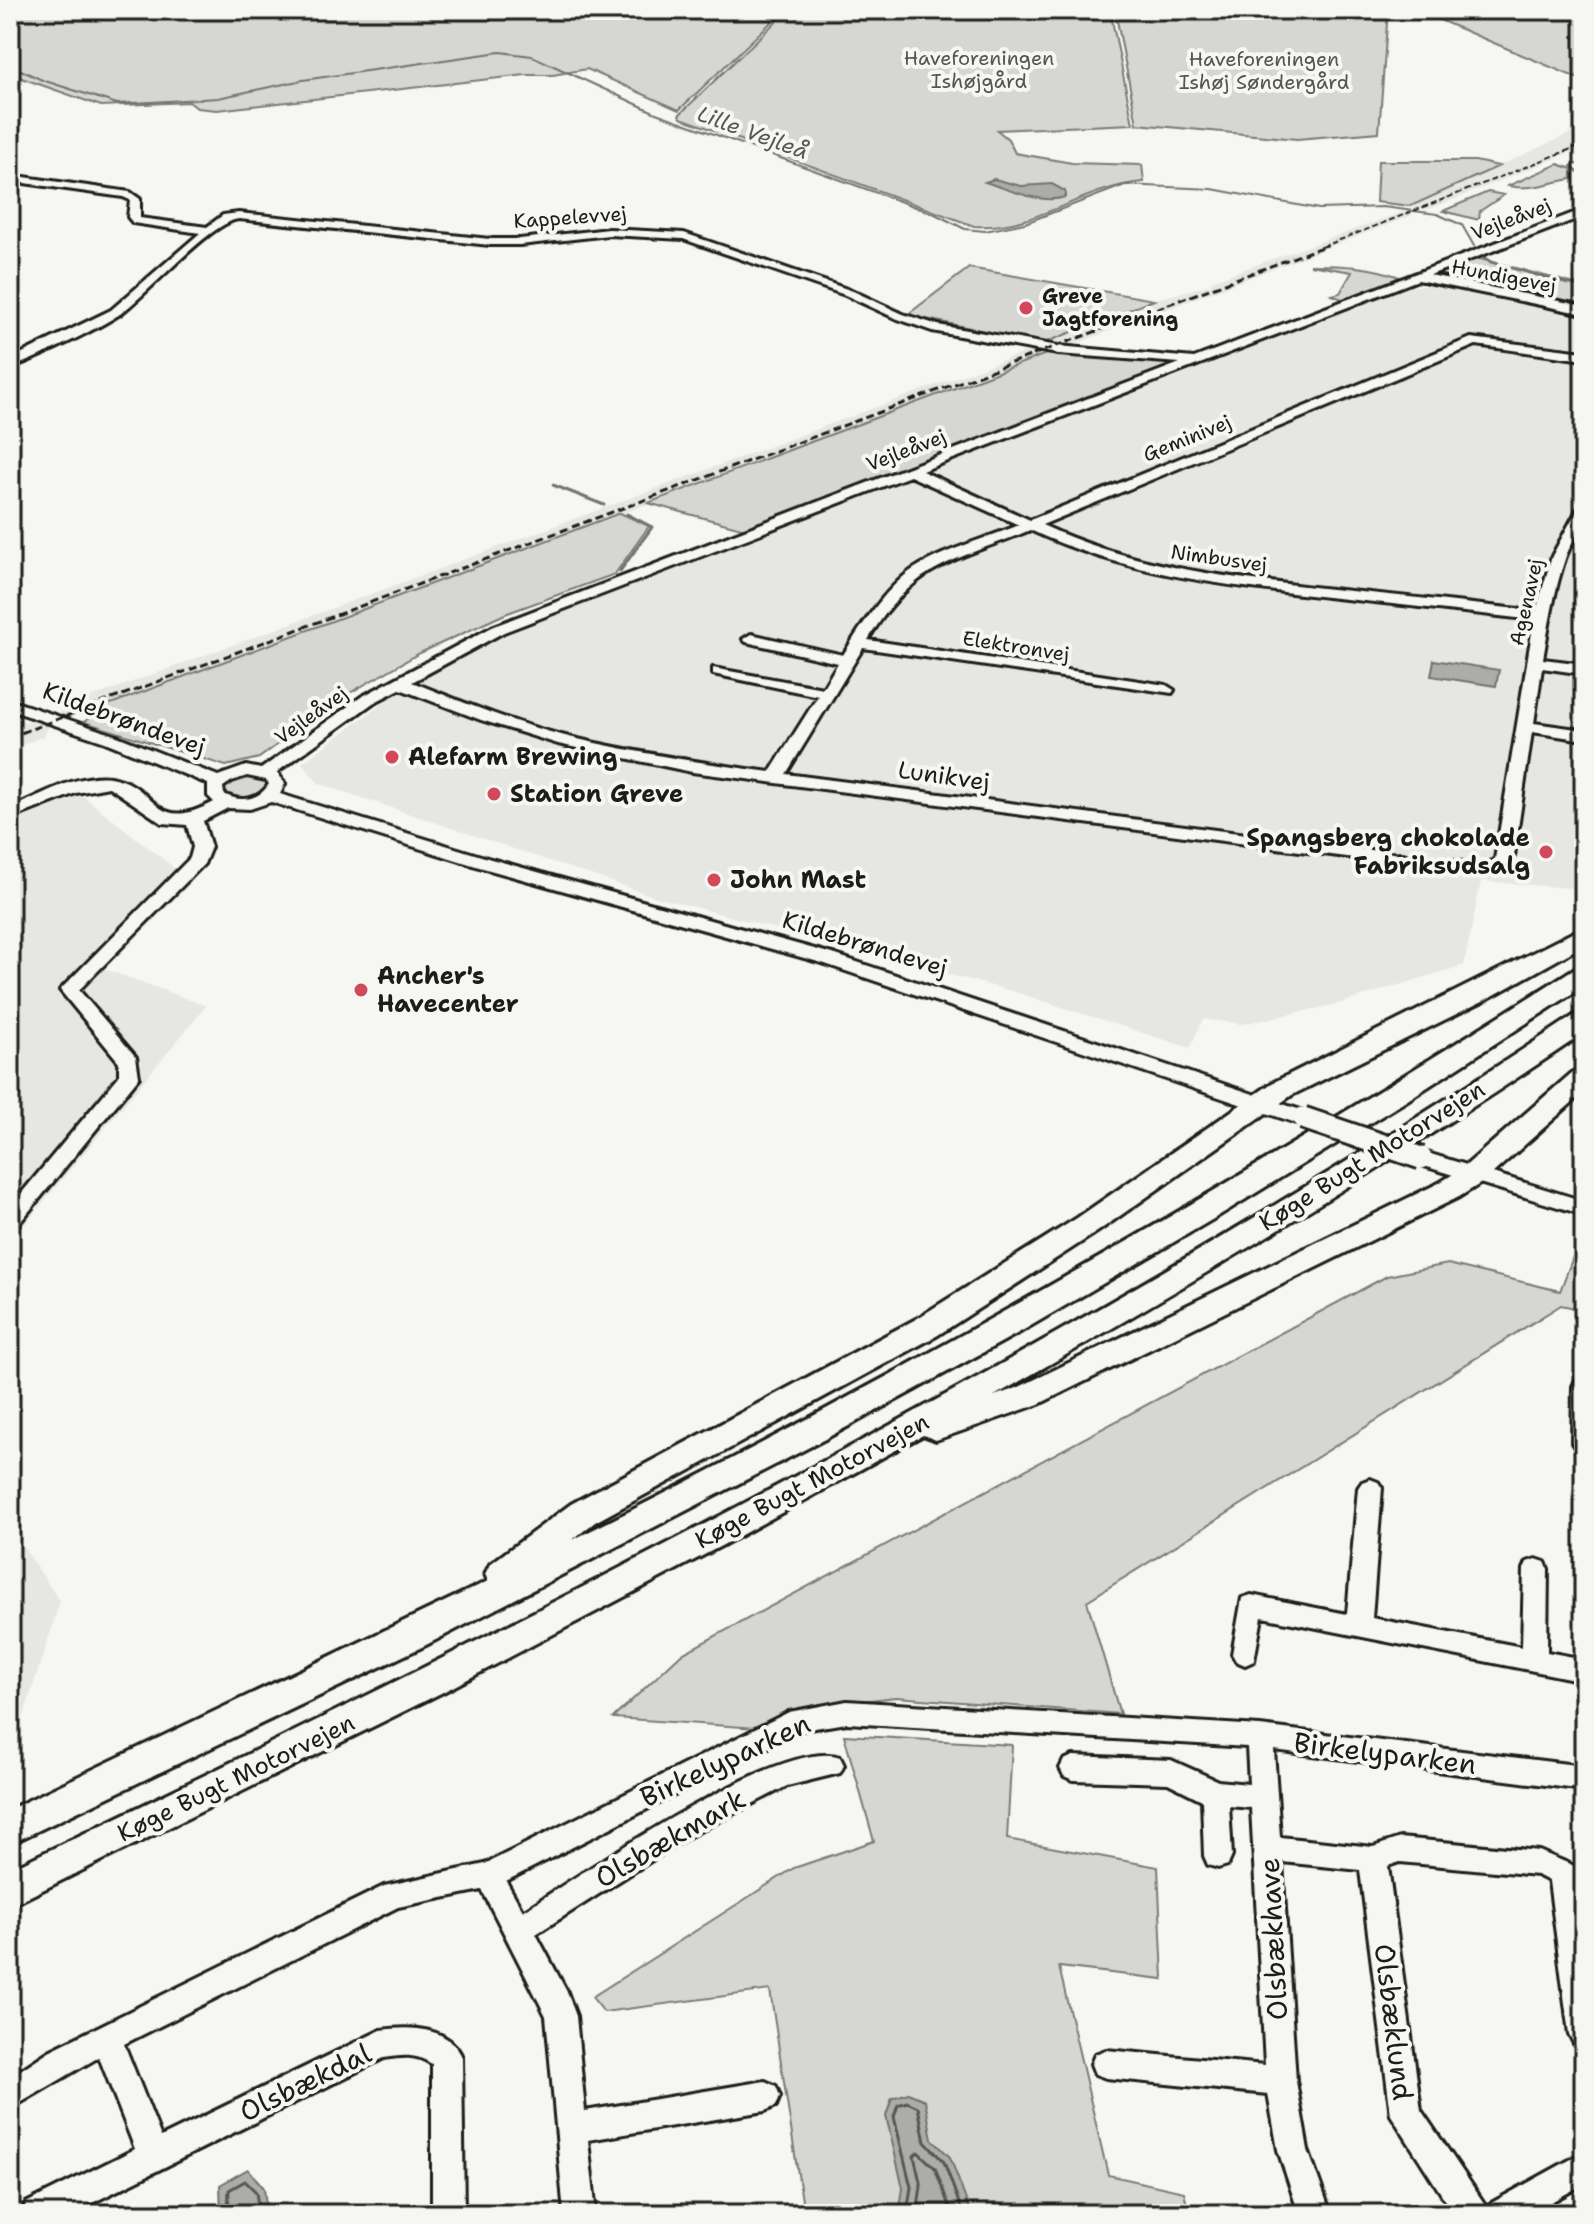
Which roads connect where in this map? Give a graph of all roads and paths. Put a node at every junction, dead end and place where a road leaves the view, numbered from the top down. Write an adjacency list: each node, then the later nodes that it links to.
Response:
1 (1564, 10): 2 (street)
2 (1584, 13)
3 (10, 178): 5 (street)
4 (1584, 212): 6 (street, Vejleåvej)
5 (209, 231): 9 (street, Kappelevvej); 10 (street)
6 (1417, 276): 7 (street, Hundigevej); 9 (street, Vejleåvej)
7 (1584, 310)
8 (1584, 356): 13 (street, Geminivej)
9 (1192, 361): 11 (street, Vejleåvej)
10 (10, 364)
11 (909, 470): 13 (street, Nimbusvej); 21 (street, Vejleåvej)
12 (1584, 510): 14 (street, Agenavej)
13 (1029, 525): 14 (street, Nimbusvej); 16 (street, Geminivej)
14 (1542, 616): 18 (street, Agenavej)
15 (751, 639): 17 (street)
16 (860, 643): 17 (street, Geminivej); 22 (street, Elektronvej)
17 (848, 661): 23 (street, Geminivej)
18 (1535, 662): 19 (street, Agenavej); 25 (street, Agenavej)
19 (1584, 669)
20 (718, 671): 23 (street)
21 (397, 682): 27 (street, Vejleåvej); 28 (street, Lunikvej)
22 (1166, 690)
23 (827, 693): 28 (street, Geminivej)
24 (10, 705): 29 (street, Kildebrøndevej)
25 (1525, 726): 26 (street); 34 (street, Agenavej)
26 (1584, 735)
27 (266, 773): 29 (street); 30 (street)
28 (775, 778): 34 (street, Lunikvej)
29 (219, 782): 31 (street)
30 (269, 796): 31 (street); 39 (street, Kildebrøndevej)
31 (226, 802): 33 (street)
32 (10, 814): 33 (street)
33 (194, 820): 42 (street)
34 (1495, 868)
35 (1584, 935): 39 (highway)
36 (1584, 974): 48 (highway, Køge Bugt Motorvejen)
37 (1584, 1021): 45 (highway, Køge Bugt Motorvejen)
38 (1584, 1077): 40 (highway)
39 (1258, 1103): 40 (street, Kildebrøndevej, bridge); 48 (highway)
40 (1473, 1175): 41 (street, Kildebrøndevej); 45 (highway)
41 (1584, 1208)
42 (10, 1221)
43 (1584, 1386): 44 (street)
44 (1584, 1443)
45 (870, 1450): 65 (highway, Køge Bugt Motorvejen)
46 (1370, 1488): 49 (street)
47 (1536, 1569): 51 (street)
48 (443, 1619): 59 (highway, Køge Bugt Motorvejen)
49 (1359, 1626): 50 (street); 51 (street)
50 (1245, 1654)
51 (1534, 1660): 52 (street)
52 (1584, 1670)
53 (1260, 1737): 56 (street, Birkelyparken); 58 (street, Olsbækhave); 63 (street, Birkelyparken)
54 (831, 1765): 66 (street, Olsbækmark)
55 (1073, 1768): 57 (street)
56 (1584, 1778)
57 (1215, 1793): 58 (street); 61 (street, Olsbækhave)
58 (1264, 1797): 60 (street, Olsbækhave)
59 (10, 1827)
60 (1267, 1848): 62 (street); 70 (street, Olsbækhave)
61 (1218, 1856)
62 (1373, 1859): 64 (street); 80 (street, Olsbæklund)
63 (489, 1876): 66 (street); 68 (street, Birkelyparken)
64 (1573, 1879): 67 (street)
65 (10, 1888)
66 (518, 1930): 73 (street)
67 (1584, 2034)
68 (107, 2038): 71 (street, Birkelyparken); 74 (street)
69 (1106, 2064): 70 (street)
70 (1281, 2081): 79 (street, Olsbækhave)
71 (10, 2094)
72 (765, 2096): 73 (street)
73 (571, 2128): 78 (street)
74 (153, 2156): 76 (street, Olsbækdal); 77 (street, Olsbækdal)
75 (1584, 2167): 81 (street)
76 (37, 2214)
77 (448, 2214)
78 (580, 2214)
79 (1315, 2214)
80 (1473, 2214)
81 (1498, 2214)

